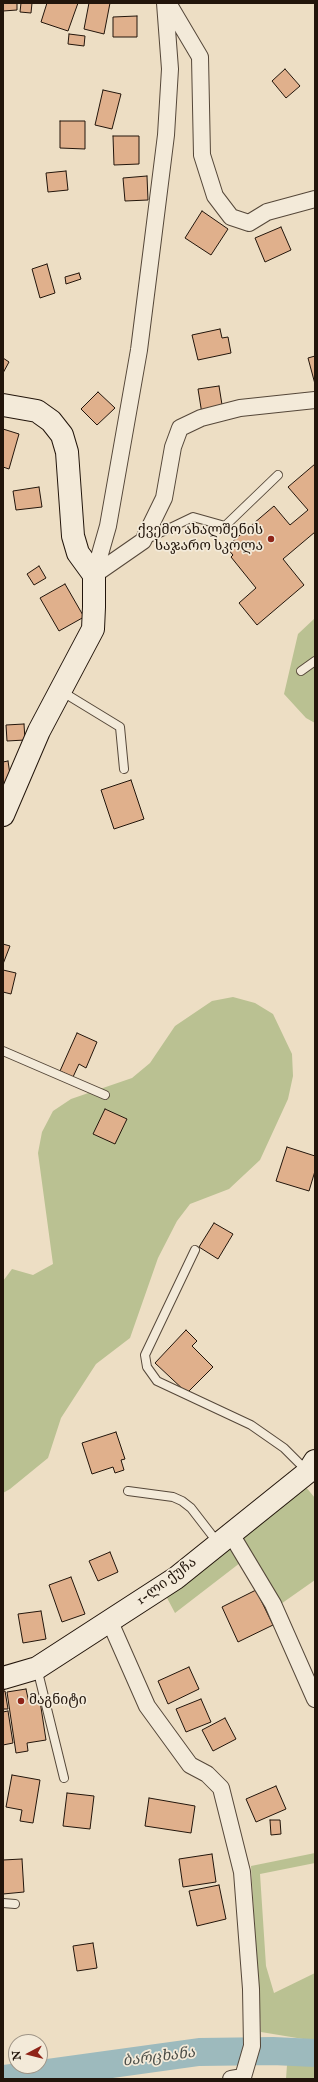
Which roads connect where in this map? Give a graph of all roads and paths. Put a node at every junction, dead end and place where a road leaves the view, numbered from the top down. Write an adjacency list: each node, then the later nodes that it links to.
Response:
1 (165, 3): 8 (street)
2 (168, 3): 3 (street)
3 (315, 199)
4 (315, 400): 7 (street)
5 (3, 405): 8 (street)
6 (278, 475): 7 (lane)
7 (143, 541): 8 (street)
8 (94, 575): 11 (street)
9 (315, 660): 10 (lane)
10 (301, 671)
11 (61, 690): 12 (lane); 13 (street)
12 (124, 769)
13 (3, 815)
14 (3, 1051): 15 (lane)
15 (105, 1095)
16 (195, 1250): 17 (lane)
17 (313, 1471): 19 (street, 1-ლი ქუჩა)
18 (128, 1491): 19 (lane)
19 (225, 1538): 20 (street, 1-ლი ქუჩა); 23 (street)
20 (110, 1622): 21 (street, 1-ლი ქუჩა); 27 (street)
21 (37, 1668): 22 (street, 1-ლი ქუჩა); 24 (lane)
22 (3, 1678)
23 (315, 1699)
24 (64, 1778)
25 (3, 1903): 26 (lane)
26 (15, 1904)
27 (238, 2078)

